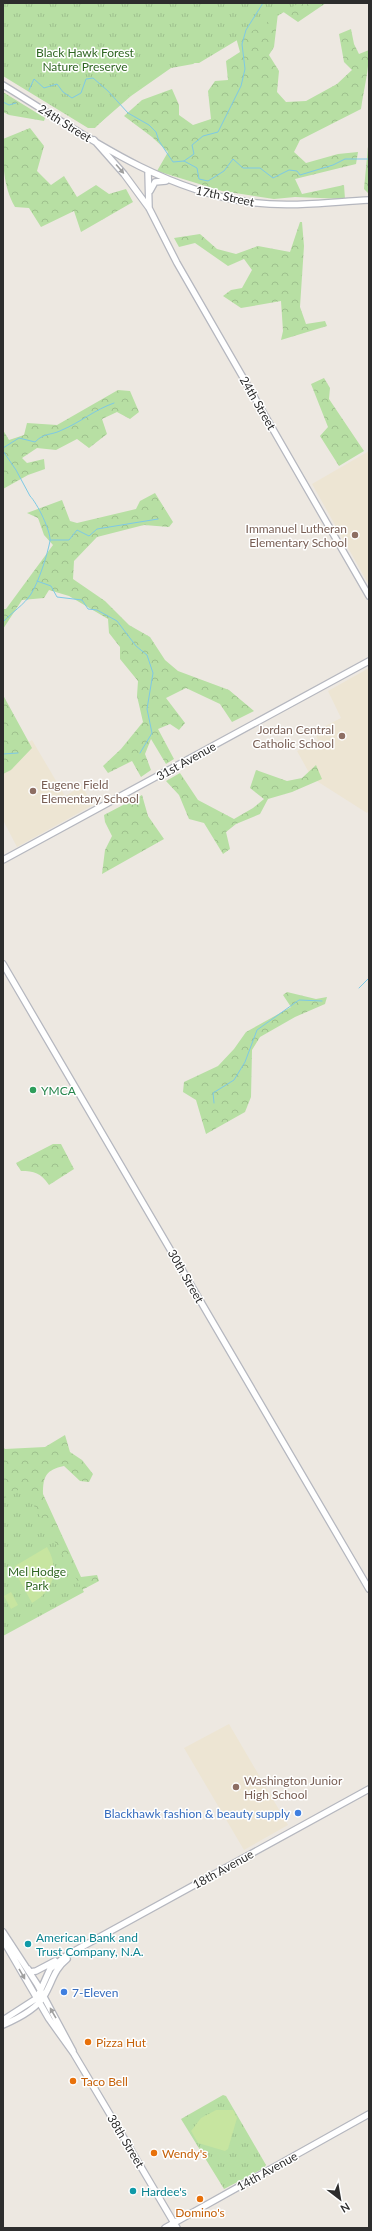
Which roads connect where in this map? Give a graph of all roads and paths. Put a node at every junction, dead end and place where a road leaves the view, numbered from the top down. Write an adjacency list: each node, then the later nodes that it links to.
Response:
1 (3, 85): 2 (street, 24th Street)
2 (94, 140): 3 (street, 17th Street); 7 (street, 24th Street, one-way to 7)
3 (148, 171): 4 (street, 17th Street); 5 (street, 24th Street)
4 (172, 182): 5 (street); 6 (street, 17th Street)
5 (149, 195): 7 (street, 24th Street)
6 (369, 200)
7 (149, 208): 8 (street, 24th Street)
8 (369, 596)
9 (369, 661): 10 (street, 31st Avenue)
10 (3, 860)
11 (3, 964): 12 (street, 30th Street)
12 (369, 1588)
13 (369, 1789): 16 (street, 18th Avenue)
14 (3, 1932): 18 (street, 38th Street)
15 (3, 1940): 20 (street, 38th Street, one-way to 20)
16 (77, 1949): 17 (street, 18th Avenue); 19 (street, 18th Avenue)
17 (59, 1960): 18 (street); 19 (street, 18th Avenue)
18 (28, 1969): 19 (street, 38th Street)
19 (42, 1994): 20 (street, 18th Avenue); 23 (street, 38th Street, one-way to 19)
20 (38, 2000): 21 (street, 18th Avenue); 22 (street, 18th Avenue); 23 (street, 38th Street)
21 (3, 2020)
22 (3, 2025)
23 (74, 2054): 25 (street, 38th Street)
24 (369, 2114): 25 (street, 14th Avenue)
25 (176, 2225): 26 (street, 14th Avenue)
26 (165, 2228)

